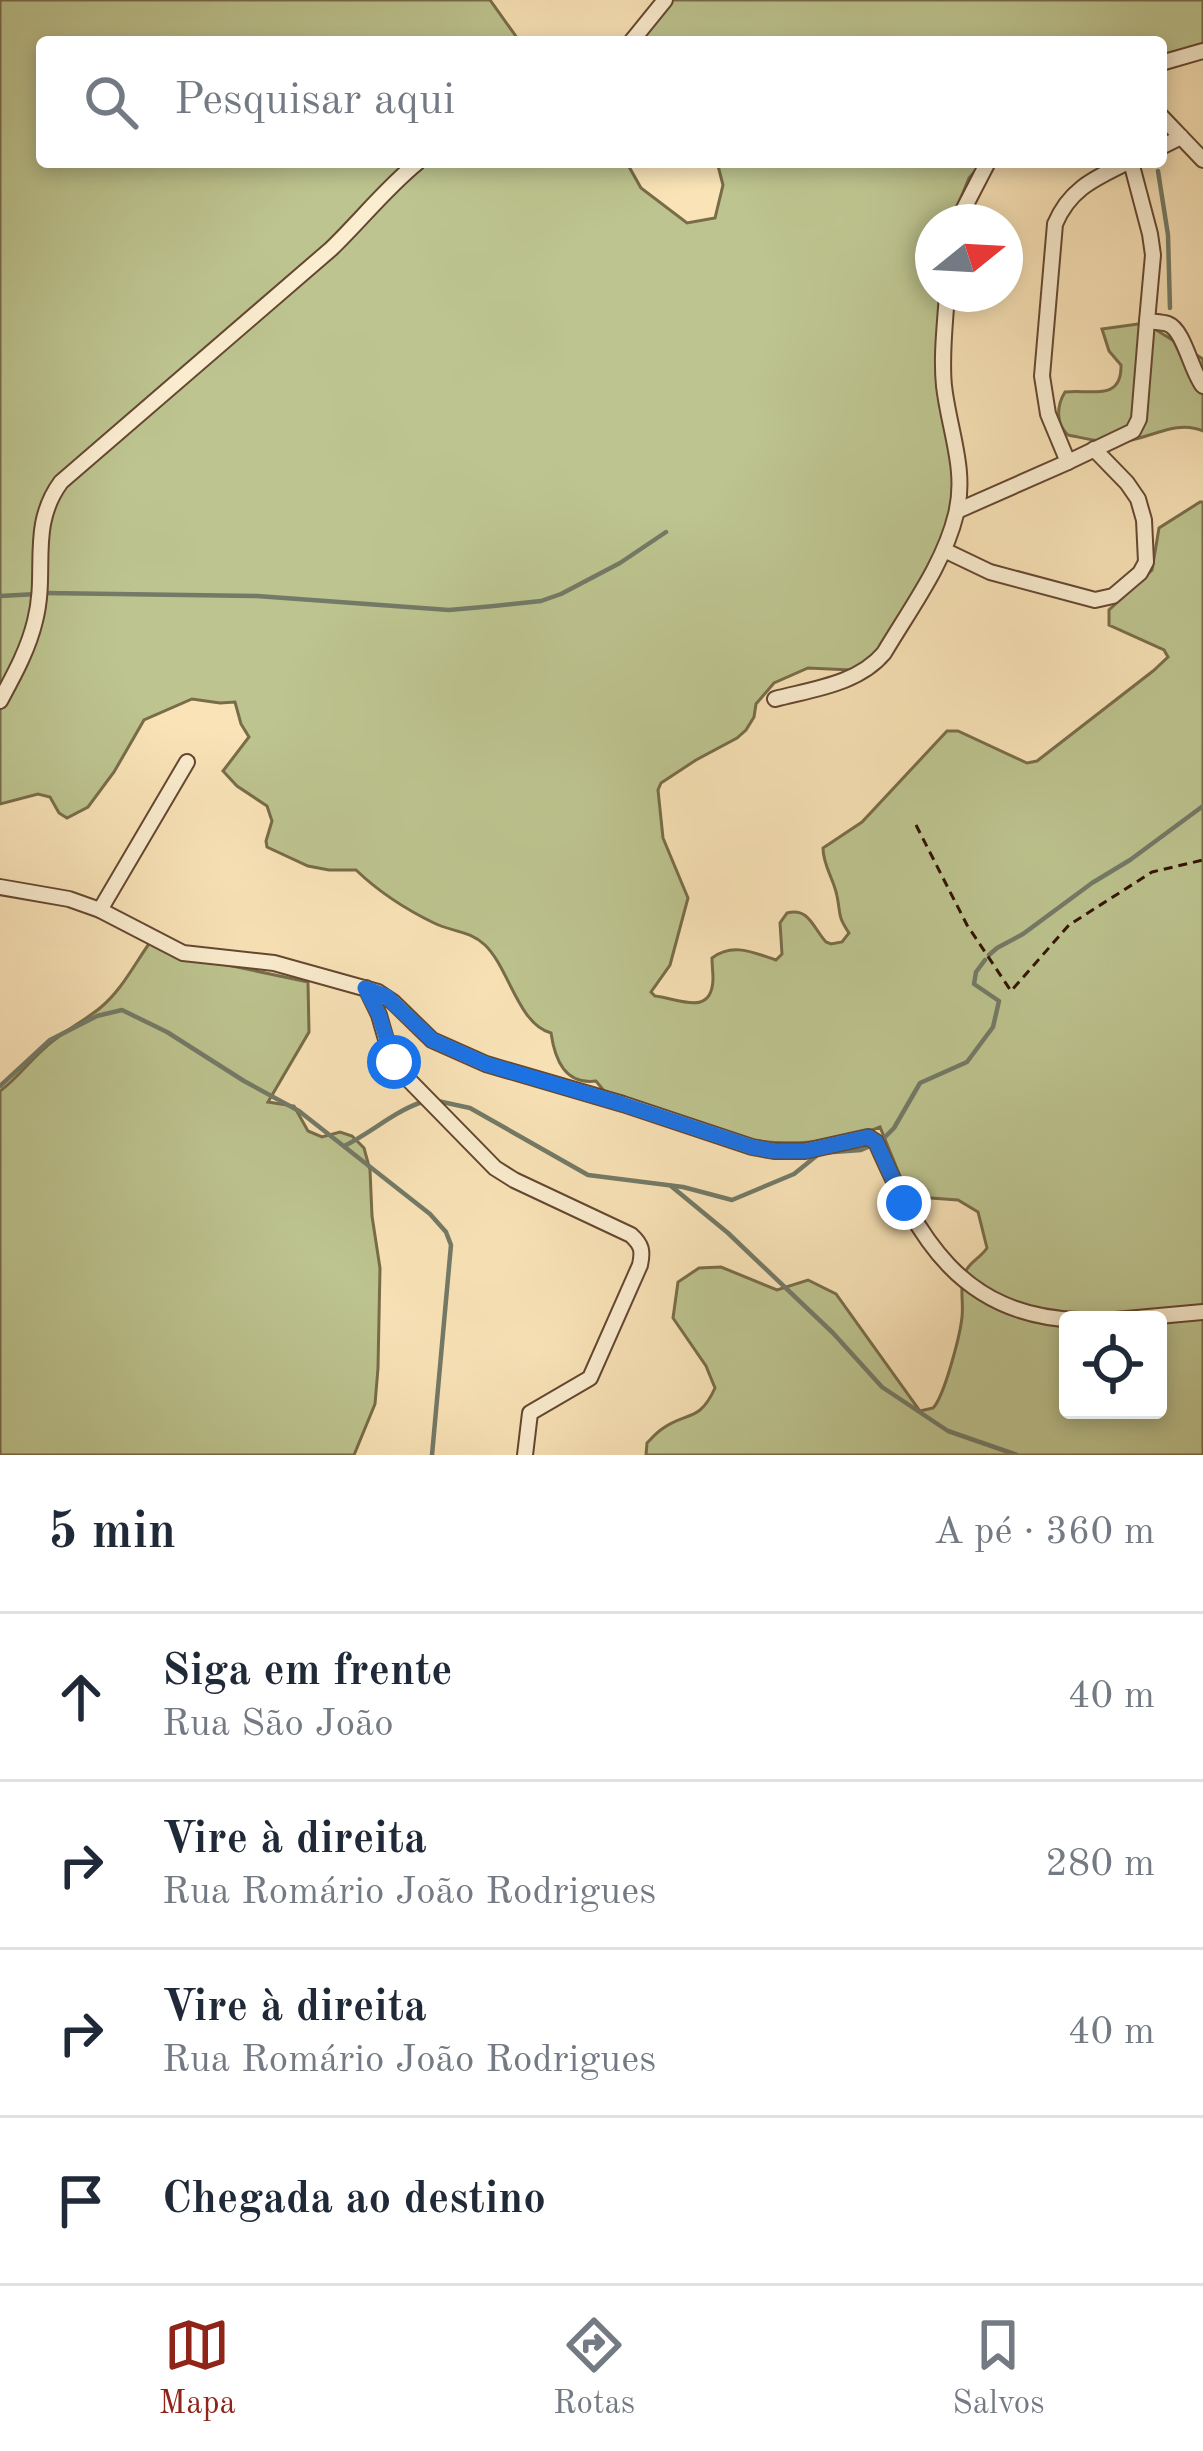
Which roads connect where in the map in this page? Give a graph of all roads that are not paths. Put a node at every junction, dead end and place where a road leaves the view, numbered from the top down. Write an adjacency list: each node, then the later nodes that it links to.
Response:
1 (665, 0): 2 (street)
2 (636, 36)
3 (1203, 51): 4 (street)
4 (1167, 61)
5 (1167, 122): 6 (street)
6 (1181, 137): 7 (street); 8 (street)
7 (1167, 144)
8 (1203, 160)
9 (411, 168): 22 (street)
10 (985, 168): 13 (street)
11 (1116, 168): 18 (street)
12 (1132, 168): 15 (street)
13 (966, 204)
14 (946, 312): 19 (street)
15 (1148, 321): 16 (street); 17 (street)
16 (1203, 386)
17 (1094, 449): 18 (street); 20 (street)
18 (1068, 462): 19 (street)
19 (957, 511): 20 (street)
20 (944, 550): 21 (street)
21 (775, 699)
22 (0, 700)
23 (187, 762): 25 (street)
24 (0, 887): 25 (street)
25 (100, 910): 26 (street)
26 (365, 988): 29 (street); 30 (street)
27 (1203, 1312): 28 (street)
28 (1167, 1315)
29 (1059, 1319)
30 (525, 1455)

